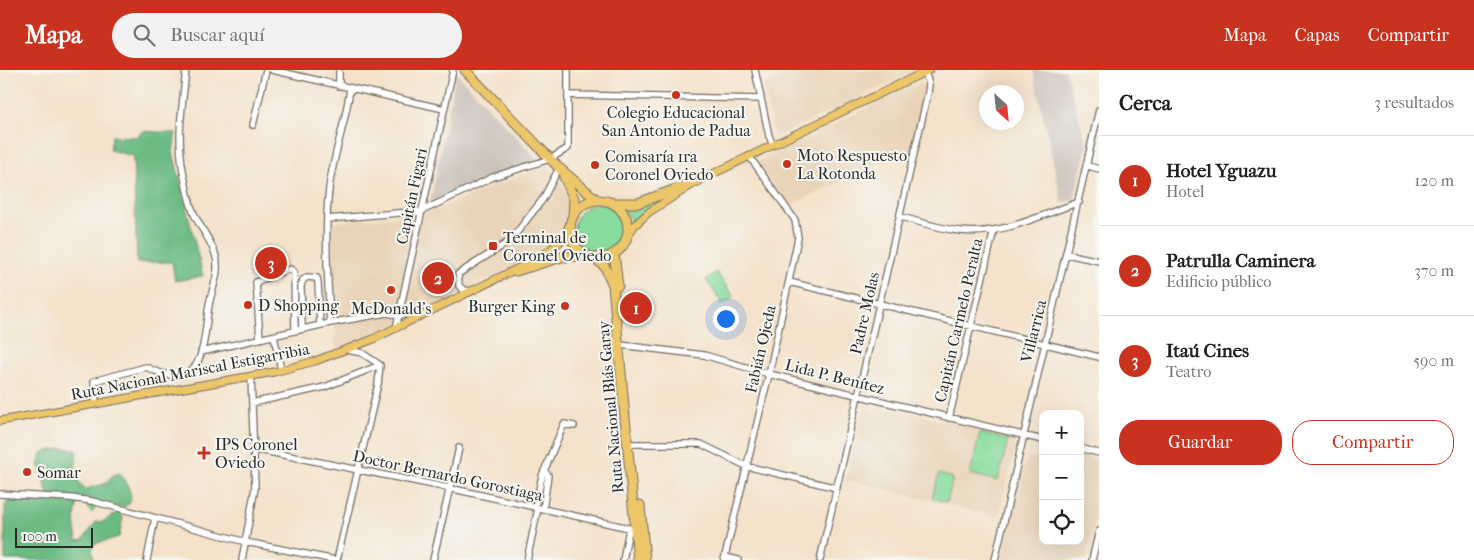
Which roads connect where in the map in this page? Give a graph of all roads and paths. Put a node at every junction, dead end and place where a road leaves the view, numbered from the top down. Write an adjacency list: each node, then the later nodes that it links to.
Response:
1 (186, 70): 54 (street)
2 (266, 70): 16 (street)
3 (272, 70): 10 (street)
4 (340, 70): 10 (street)
5 (453, 70): 14 (street, Capitán Figari)
6 (465, 70): 19 (highway)
7 (568, 70): 12 (street)
8 (755, 70): 13 (street)
9 (927, 71): 17 (main road); 28 (street, Padre Molas)
10 (338, 86): 11 (street)
11 (350, 88): 14 (street); 30 (street)
12 (568, 95): 13 (street); 19 (street)
13 (761, 98): 17 (street)
14 (444, 109): 27 (street, Capitán Figari)
15 (1099, 110): 20 (street, Villarrica)
16 (253, 125)
17 (773, 145): 18 (main road)
18 (749, 156): 23 (main road); 38 (street, Fabián Ojeda)
19 (550, 159): 21 (highway); 27 (street)
20 (1088, 166): 22 (street); 25 (street, Villarrica)
21 (559, 168): 24 (highway); 29 (highway); 39 (street)
22 (1099, 169)
23 (698, 181): 26 (highway); 32 (main road)
24 (597, 200): 26 (highway); 29 (highway)
25 (1079, 202): 31 (street); 34 (street, Villarrica)
26 (612, 203): 32 (highway)
27 (422, 211): 30 (street); 42 (street, Capitán Figari)
28 (901, 217): 31 (street); 40 (street, Padre Molas)
29 (572, 218): 35 (highway); 37 (main road, Ruta Nacional Mariscal Estigarribia)
30 (327, 219): 43 (street)
31 (994, 230): 45 (street, Capitán Carmelo Peralta)
32 (627, 237): 33 (highway)
33 (614, 254): 35 (highway); 52 (highway, Ruta Nacional Blás Garay)
34 (1067, 254): 36 (street); 51 (street, Villarrica)
35 (592, 257): 37 (highway); 52 (highway, Ruta Nacional Blás Garay)
36 (1099, 261)
37 (516, 271): 39 (main road, Ruta Nacional Mariscal Estigarribia)
38 (789, 282): 40 (street); 58 (street, Fabián Ojeda)
39 (472, 290): 41 (main road, Ruta Nacional Mariscal Estigarribia)
40 (880, 304): 45 (street); 60 (street, Padre Molas)
41 (426, 314): 42 (street); 46 (main road, Ruta Nacional Mariscal Estigarribia)
42 (400, 315): 43 (street); 46 (street, Capitán Figari)
43 (330, 323): 44 (street)
44 (320, 325): 47 (street); 47 (street)
45 (971, 326): 51 (street); 63 (street, Capitán Carmelo Peralta)
46 (396, 328): 53 (main road, Ruta Nacional Mariscal Estigarribia)
47 (302, 329): 48 (street)
48 (296, 331): 49 (street); 50 (street)
49 (274, 336): 50 (street); 57 (street)
50 (260, 339): 54 (street)
51 (1044, 343): 55 (street); 66 (street, Villarrica)
52 (622, 345): 58 (street, Lida P. Benítez); 68 (highway, Ruta Nacional Blás Garay)
53 (348, 350): 56 (street); 57 (main road, Ruta Nacional Mariscal Estigarribia)
54 (202, 352): 62 (street)
55 (1099, 357)
56 (380, 365): 61 (street); 74 (street)
57 (281, 370): 59 (main road, Ruta Nacional Mariscal Estigarribia)
58 (769, 374): 60 (street, Lida P. Benítez); 73 (street, Fabián Ojeda)
59 (251, 376): 61 (street); 62 (main road, Ruta Nacional Mariscal Estigarribia)
60 (859, 396): 63 (street, Lida P. Benítez); 76 (street, Padre Molas)
61 (252, 403): 70 (street)
62 (96, 404): 64 (main road, Ruta Nacional Mariscal Estigarribia)
63 (949, 418): 66 (street, Lida P. Benítez)
64 (0, 422)
65 (574, 426): 78 (street)
66 (1023, 435): 67 (street, Lida P. Benítez); 95 (street, Villarrica)
67 (1039, 439)
68 (632, 444): 73 (street); 80 (highway, Ruta Nacional Blás Garay)
69 (459, 448): 75 (street)
70 (254, 449): 74 (street, Doctor Bernardo Gorostiaga); 82 (street)
71 (1084, 449): 72 (street)
72 (1099, 452)
73 (746, 466): 76 (street); 84 (street, Fabián Ojeda)
74 (359, 469): 75 (street, Doctor Bernardo Gorostiaga); 87 (street)
75 (449, 488): 78 (street, Doctor Bernardo Gorostiaga); 88 (street)
76 (837, 488): 94 (street, Padre Molas)
77 (0, 494): 79 (street)
78 (539, 509): 80 (street, Doctor Bernardo Gorostiaga); 89 (street)
79 (155, 518): 82 (street); 85 (street)
80 (636, 529): 90 (street); 91 (highway, Ruta Nacional Blás Garay); 92 (highway, Ruta Nacional Blás Garay)
81 (1099, 531): 83 (street)
82 (246, 542): 86 (street); 87 (street)
83 (1097, 546): 96 (street)
84 (725, 559): 93 (street)
85 (147, 560)
86 (242, 560)
87 (336, 560)
88 (433, 560)
89 (528, 560)
90 (623, 560)
91 (638, 560)
92 (645, 560)
93 (738, 560)
94 (820, 560)
95 (995, 560)
96 (1092, 560)

